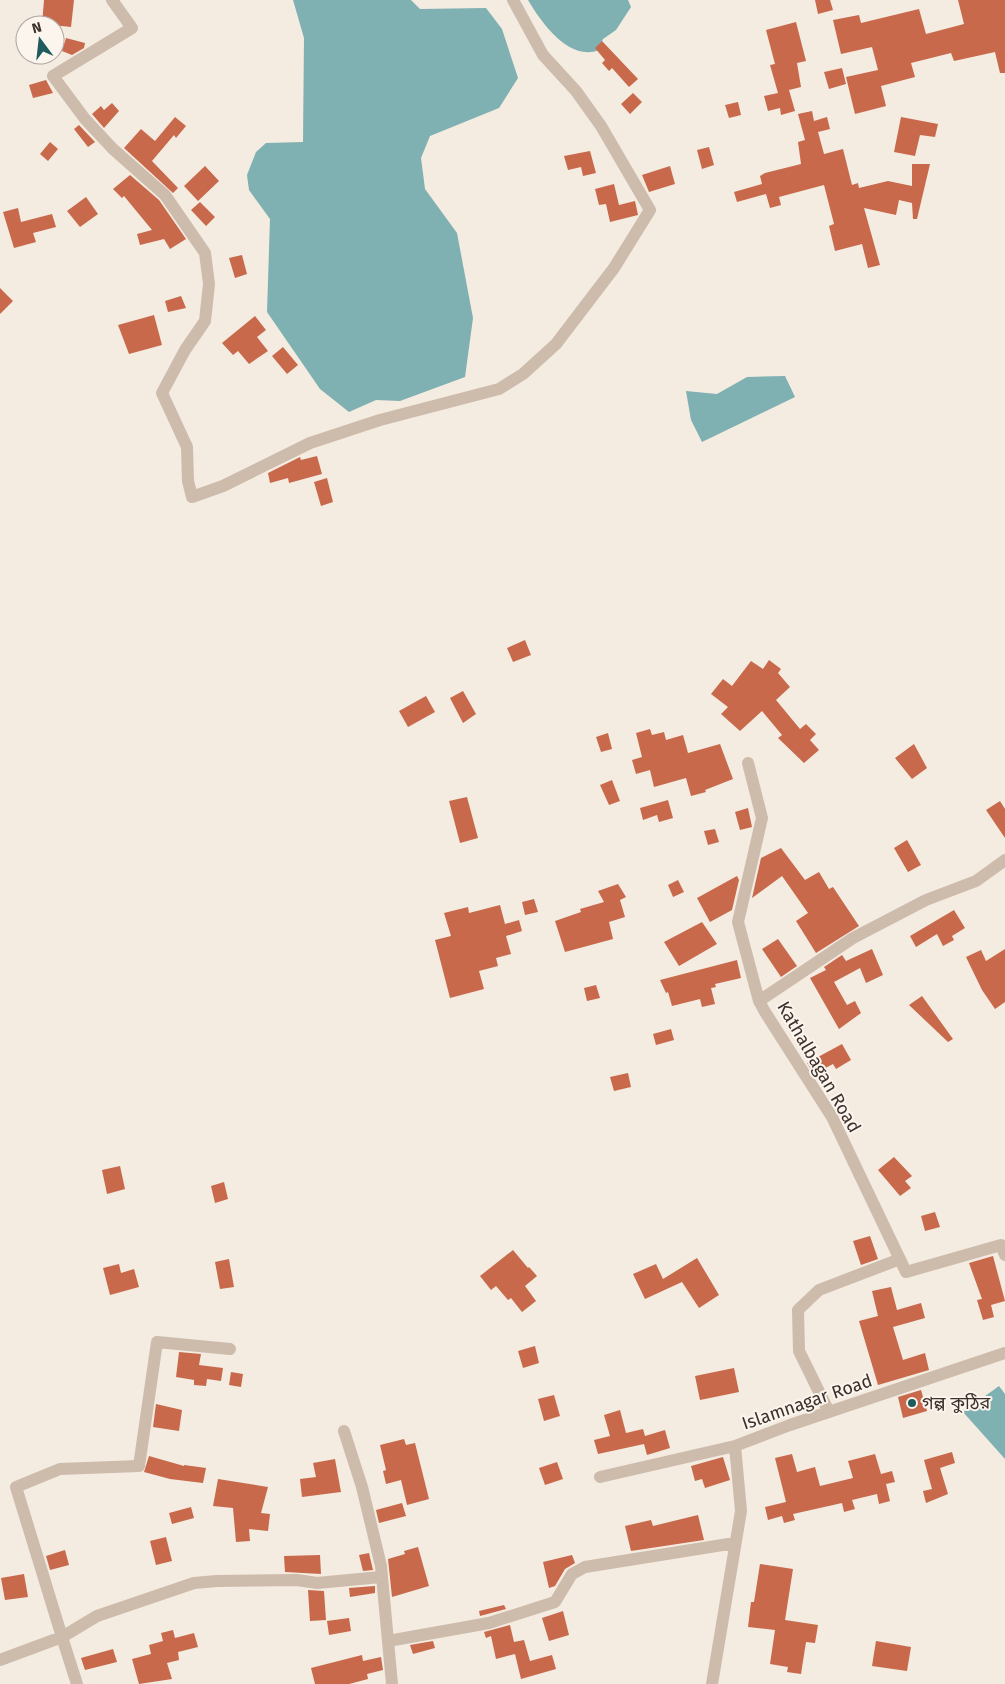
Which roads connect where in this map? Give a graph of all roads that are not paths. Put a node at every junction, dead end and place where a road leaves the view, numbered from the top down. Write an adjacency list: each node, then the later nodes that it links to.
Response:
1 (112, 0): 2 (street)
2 (514, 0)
3 (748, 763): 5 (street, Kathalbagan Road)
4 (1005, 860): 5 (street)
5 (760, 1001): 7 (street, Kathalbagan Road)
6 (1005, 1256): 7 (street)
7 (900, 1259): 10 (street)
8 (230, 1349): 16 (street)
9 (1005, 1353): 10 (street, Islamnagar Road)
10 (829, 1412): 12 (street, Islamnagar Road)
11 (344, 1431): 15 (street)
12 (735, 1446): 13 (street); 14 (street, Islamnagar Road)
13 (600, 1477)
14 (735, 1543): 17 (street); 21 (street, Islamnagar Road)
15 (381, 1577): 16 (street); 17 (street)
16 (62, 1637): 18 (street); 19 (street)
17 (388, 1641): 20 (street)
18 (0, 1660)
19 (77, 1684)
20 (392, 1684)
21 (712, 1684)

